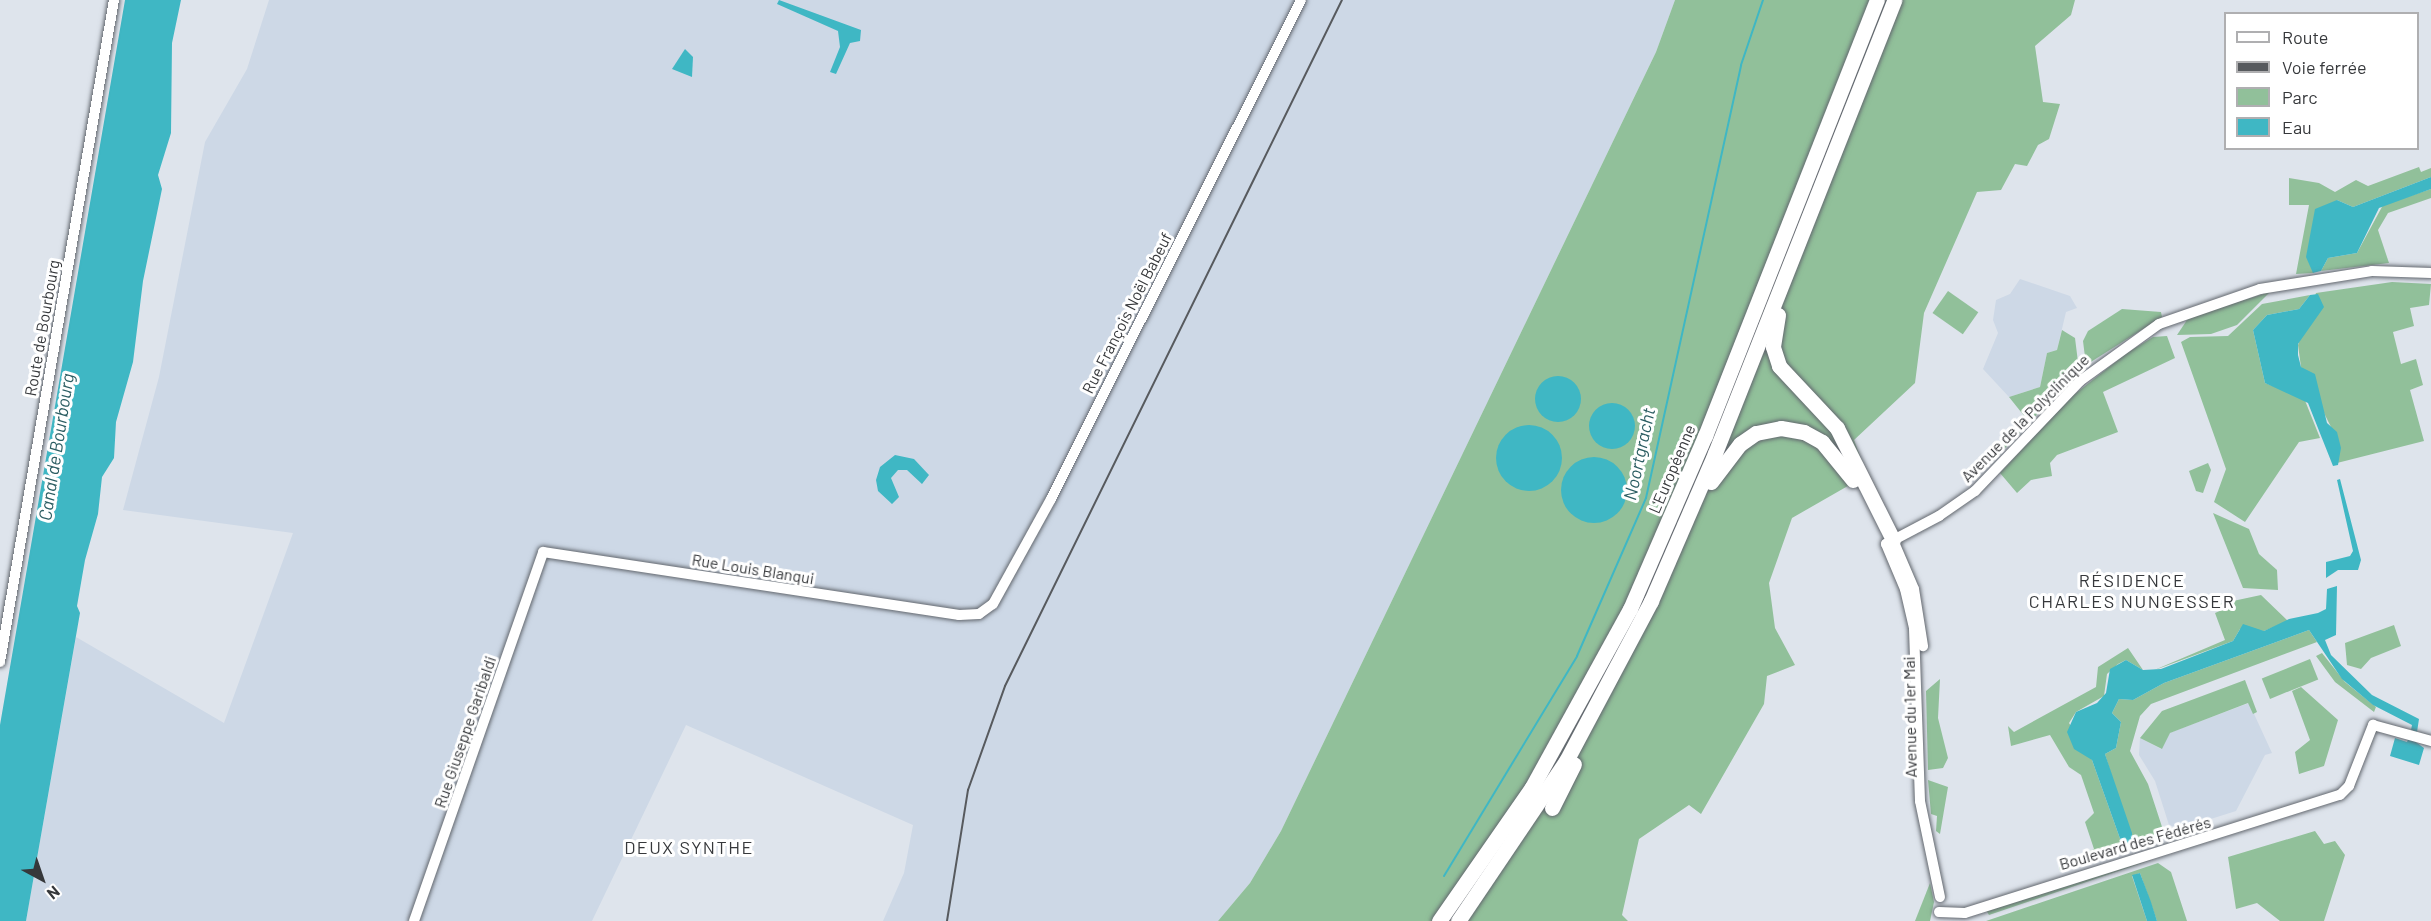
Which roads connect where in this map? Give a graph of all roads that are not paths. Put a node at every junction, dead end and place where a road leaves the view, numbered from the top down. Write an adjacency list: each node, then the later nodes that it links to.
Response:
1 (114, 0): 12 (street, Route de Bourbourg)
2 (1301, 0): 10 (street, Rue François Noël Babeuf)
3 (1877, 0): 17 (highway, L'Européenne)
4 (1896, 0): 5 (highway, L'Européenne)
5 (1822, 182): 7 (highway); 9 (highway, L'Européenne)
6 (2431, 273): 7 (street, Avenue de la Polyclinique)
7 (1889, 542): 9 (highway); 15 (street, Avenue du 1er Mai)
8 (543, 552): 10 (street, Rue Louis Blanqui); 16 (street, Rue Giuseppe Garibaldi)
9 (1657, 588): 11 (highway, L'Européenne)
10 (959, 615)
11 (1627, 647): 14 (highway); 18 (highway, L'Européenne)
12 (0, 662)
13 (2431, 741): 15 (street, Boulevard des Fédérés)
14 (1552, 808)
15 (1937, 917)
16 (414, 921)
17 (1439, 921)
18 (1458, 921)

